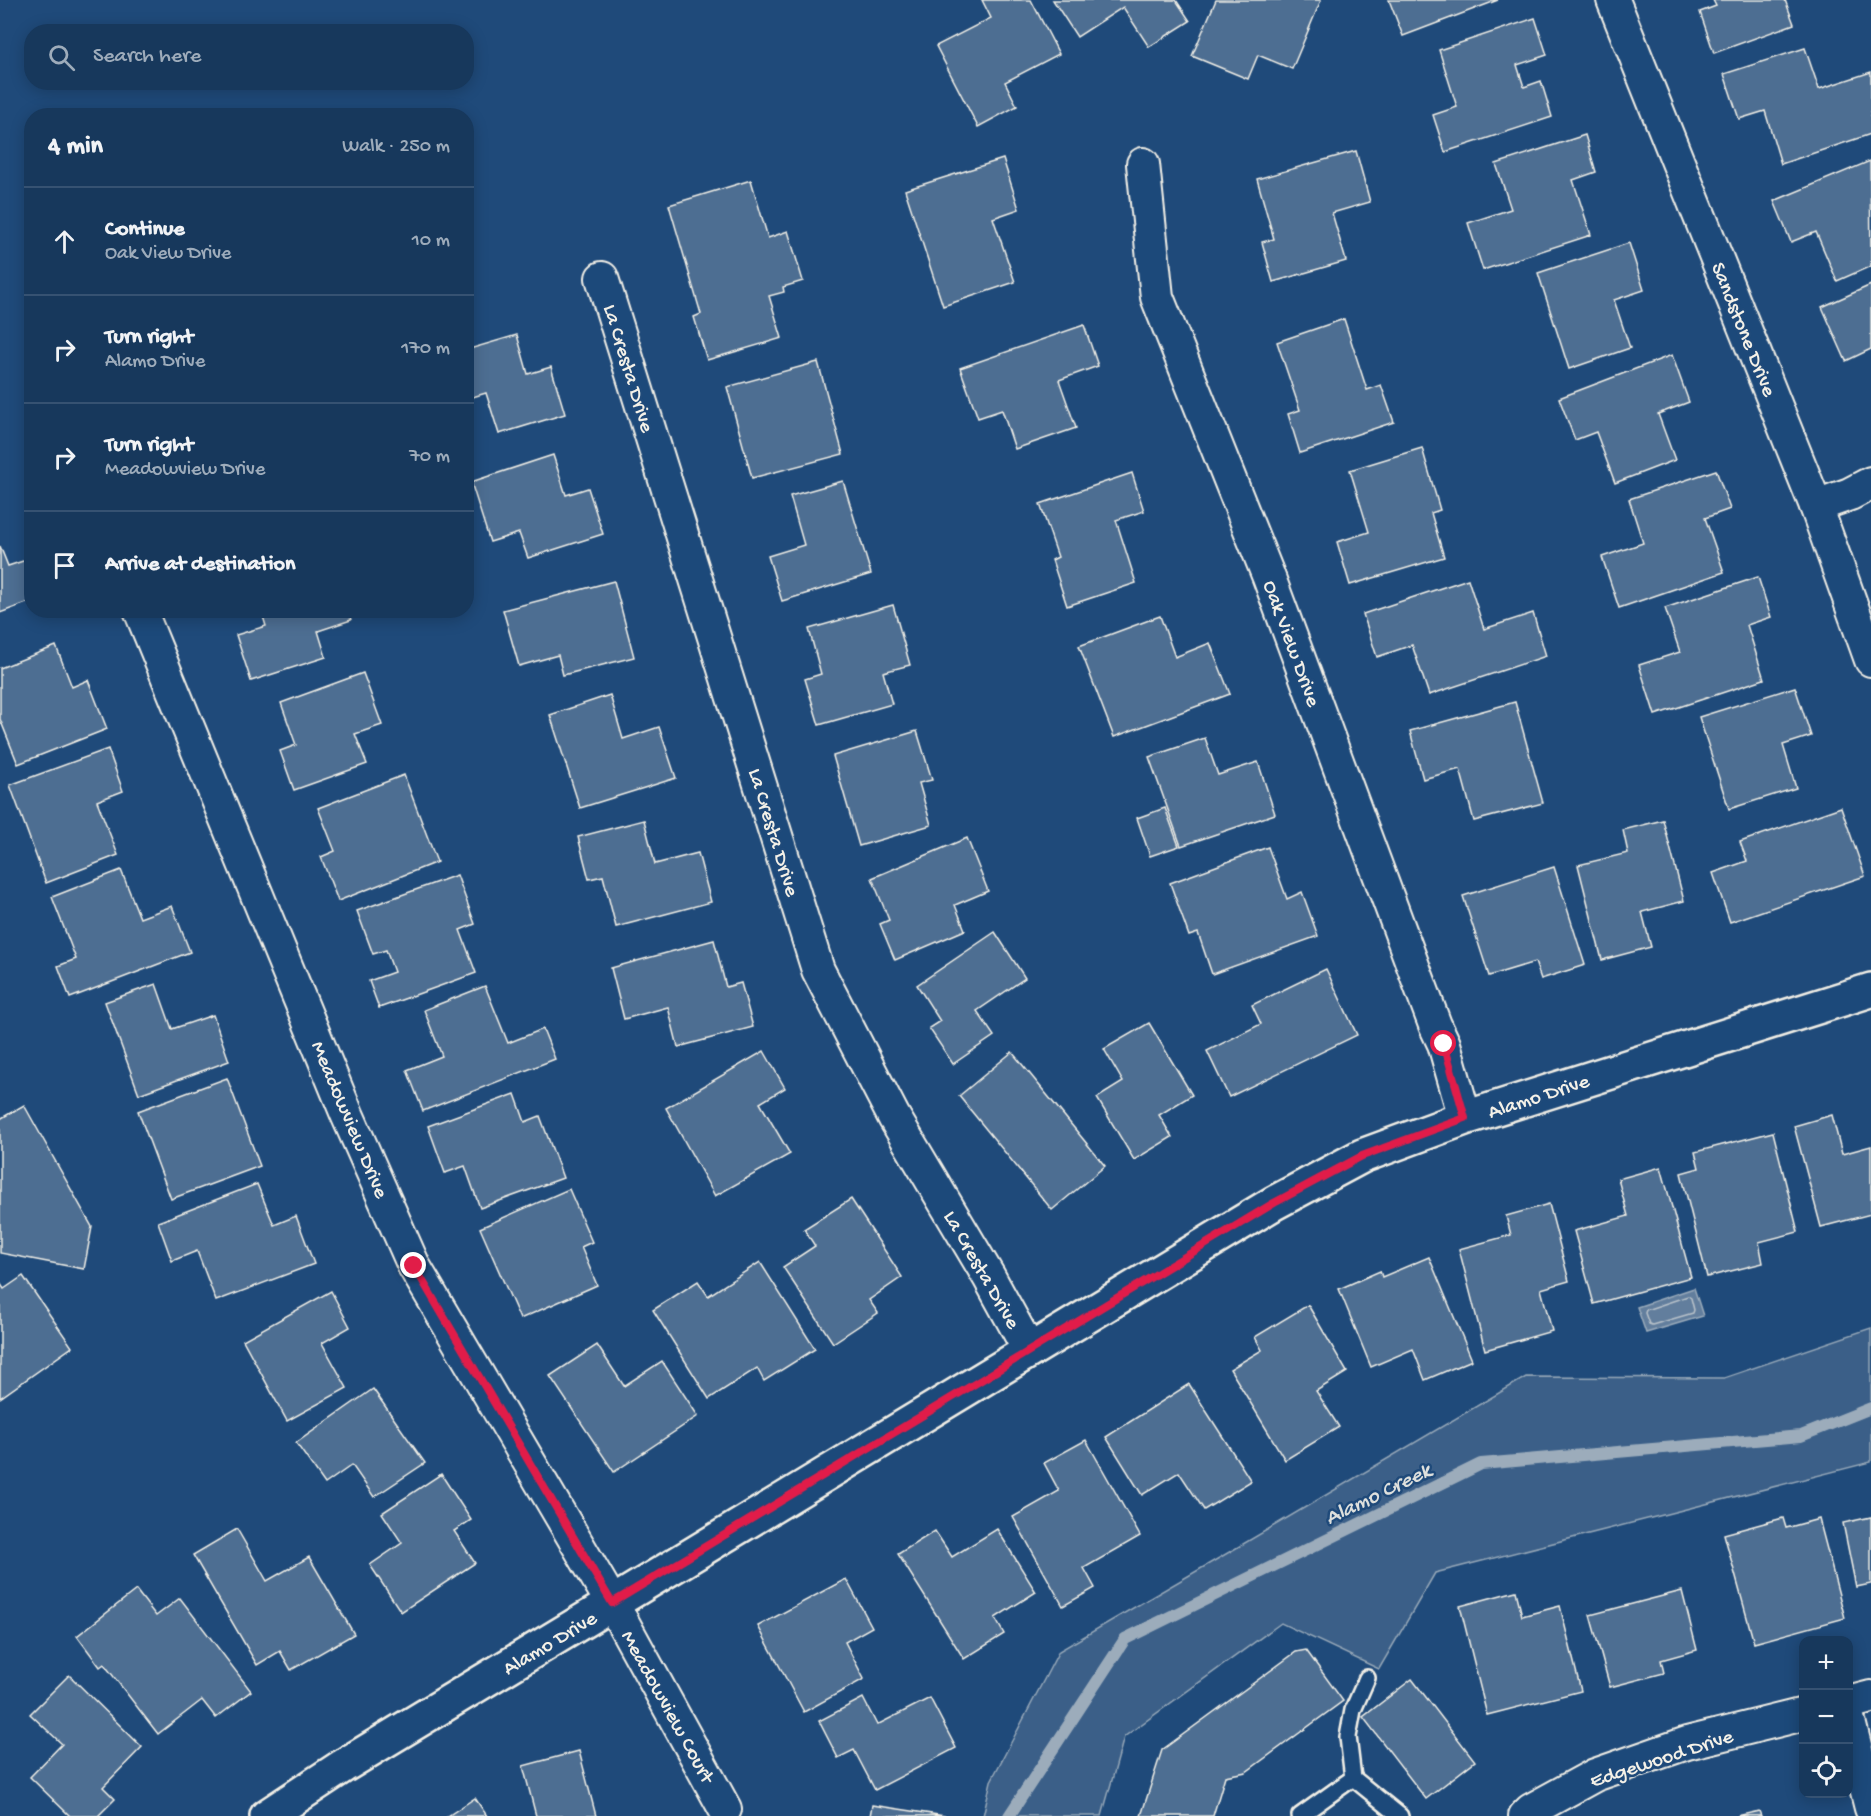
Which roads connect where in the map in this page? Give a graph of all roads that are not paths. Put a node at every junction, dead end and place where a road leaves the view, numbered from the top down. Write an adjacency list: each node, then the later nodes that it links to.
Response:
1 (1613, 0): 5 (street, Sandstone Drive)
2 (1143, 164): 9 (street, Oak View Drive)
3 (602, 278): 10 (street, La Cresta Drive)
4 (1871, 483): 5 (street)
5 (1816, 506): 7 (street, Sandstone Drive)
6 (143, 618): 11 (street, Meadowview Drive)
7 (1871, 660)
8 (1871, 990): 9 (main road, Alamo Drive)
9 (1465, 1118): 10 (main road, Alamo Drive)
10 (1029, 1350): 11 (main road, Alamo Drive)
11 (612, 1603): 19 (street, Meadowview Court); 20 (main road, Alamo Drive)
12 (1367, 1678): 17 (lane)
13 (1871, 1696): 14 (street)
14 (1853, 1701)
15 (1799, 1715): 23 (street, Edgewood Drive)
16 (1853, 1738): 18 (street)
17 (1353, 1778): 21 (lane); 22 (lane)
18 (1871, 1808)
19 (725, 1809)
20 (267, 1816)
21 (1300, 1816)
22 (1400, 1816)
23 (1525, 1816)

